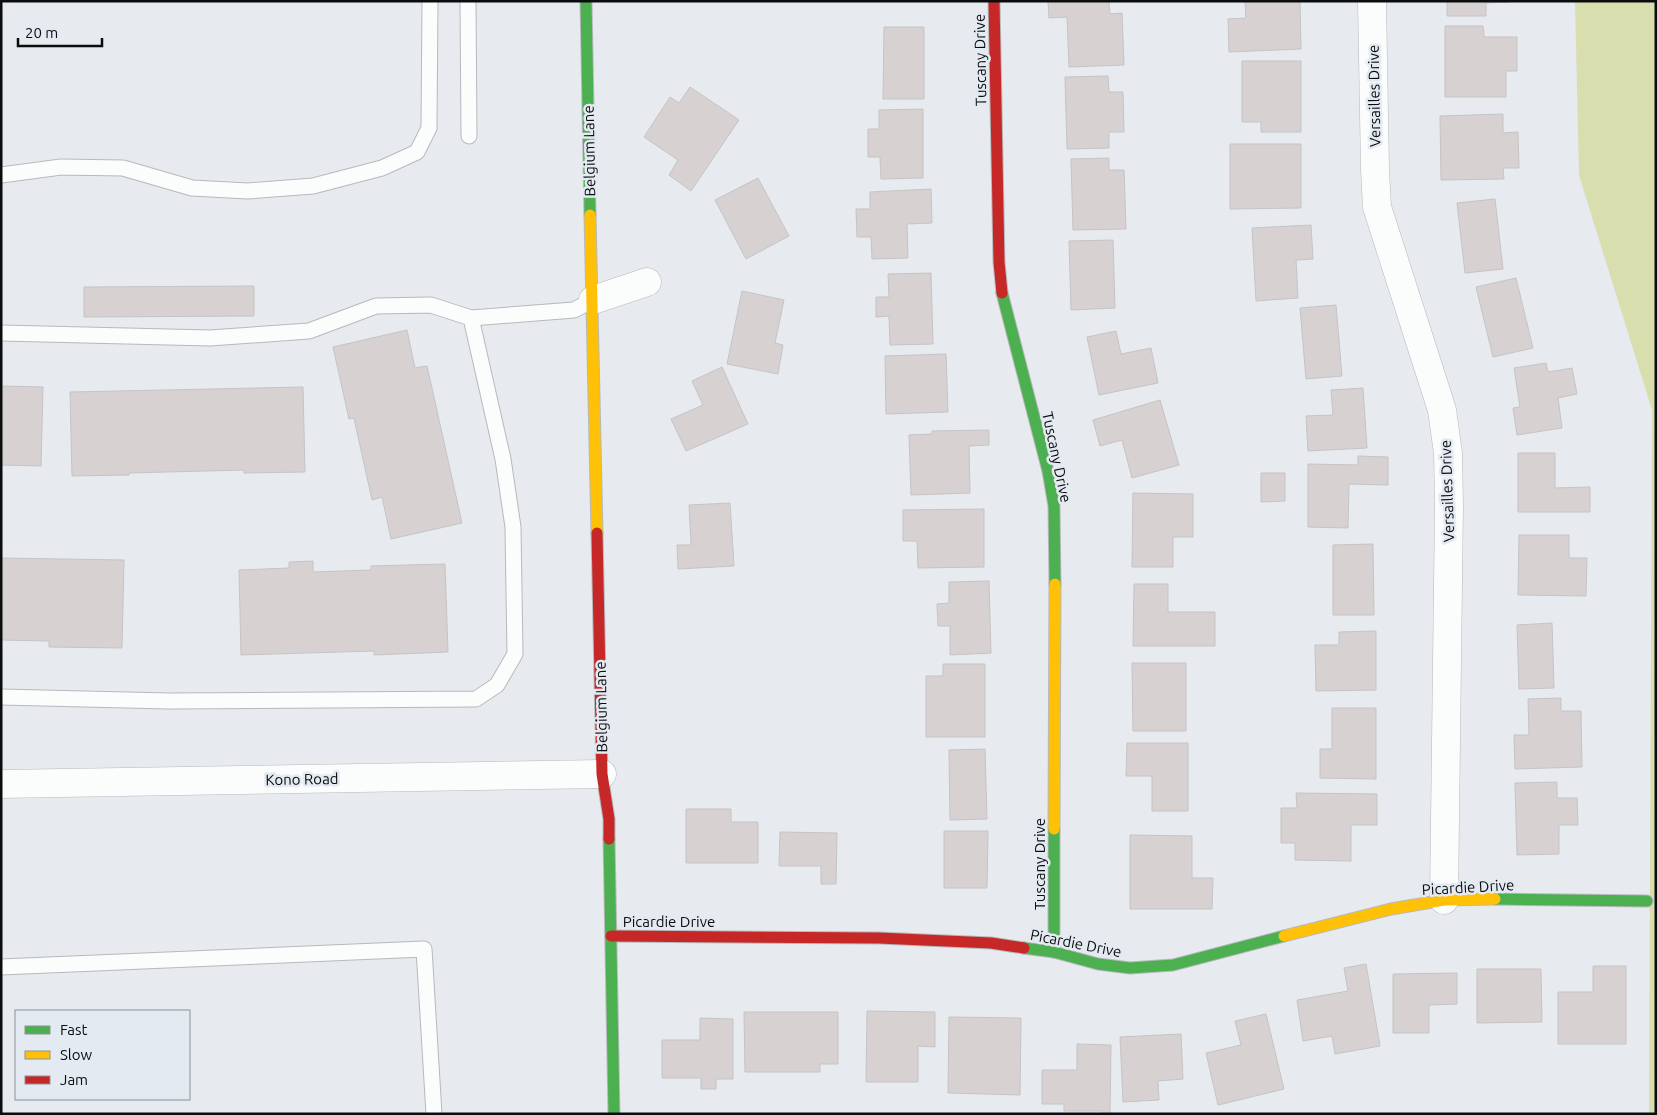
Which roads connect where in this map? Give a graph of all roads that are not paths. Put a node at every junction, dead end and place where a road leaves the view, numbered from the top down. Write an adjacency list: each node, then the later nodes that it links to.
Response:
1 (430, 1): 7 (lane)
2 (468, 1): 6 (lane)
3 (586, 1): 9 (street, Belgium Lane)
4 (994, 1): 18 (street, Tuscany Drive)
5 (1372, 1): 15 (street, Versailles Drive)
6 (469, 136)
7 (1, 175)
8 (647, 282): 9 (street)
9 (593, 300): 10 (lane); 13 (street, Belgium Lane)
10 (470, 318): 11 (lane); 12 (lane)
11 (1, 334)
12 (1, 697)
13 (602, 774): 14 (street, Kono Road); 17 (street, Belgium Lane)
14 (1, 784)
15 (1444, 900): 16 (street, Picardie Drive); 18 (street, Picardie Drive)
16 (1647, 901)
17 (611, 936): 18 (street, Picardie Drive); 21 (street, Belgium Lane)
18 (1054, 952)
19 (1, 967): 20 (lane)
20 (434, 1114)
21 (614, 1114)

